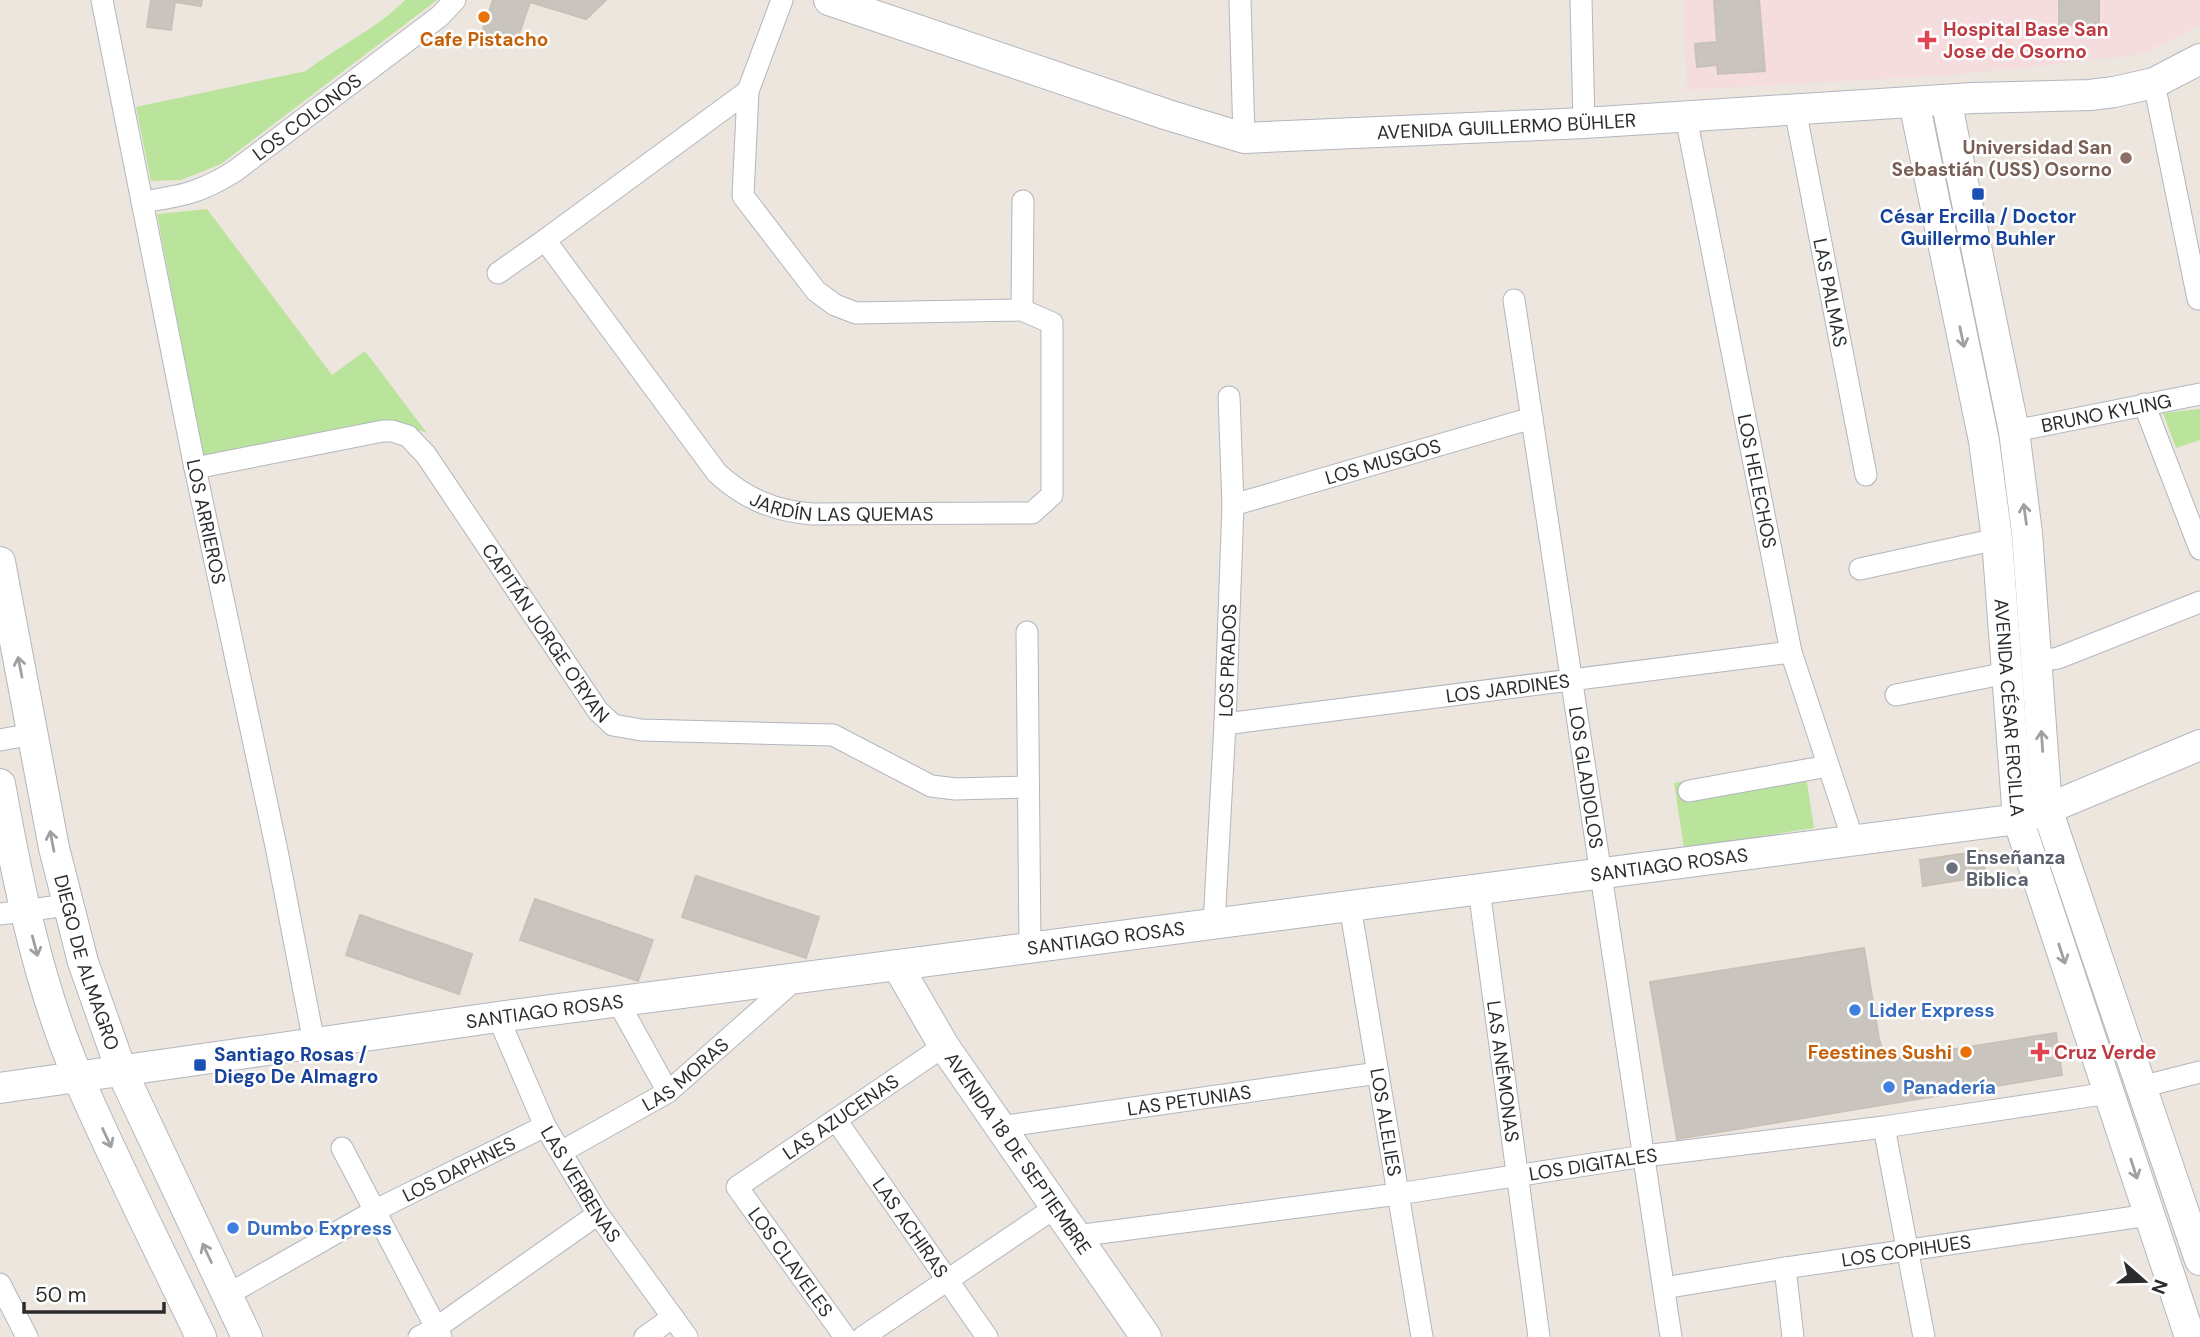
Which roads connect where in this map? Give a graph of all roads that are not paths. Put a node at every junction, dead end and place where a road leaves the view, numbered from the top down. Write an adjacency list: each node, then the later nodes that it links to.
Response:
1 (102, 0): 17 (street, LOS ARRIEROS)
2 (455, 0): 17 (street, LOS COLONOS)
3 (782, 0): 9 (street, JARDÍN LAS QUEMAS)
4 (829, 0): 15 (main road, AVENIDA GUILLERMO BÜHLER)
5 (1240, 0): 15 (street)
6 (1581, 0): 14 (street)
7 (2200, 59): 8 (main road, AVENIDA GUILLERMO BÜHLER)
8 (2154, 83): 10 (main road, AVENIDA GUILLERMO BÜHLER); 22 (street)
9 (748, 91): 18 (street); 24 (street, JARDÍN LAS QUEMAS)
10 (1945, 100): 11 (main road, AVENIDA GUILLERMO BÜHLER); 20 (main road, AVENIDA CÉSAR ERCILLA)
11 (1914, 102): 12 (main road, AVENIDA GUILLERMO BÜHLER); 21 (main road, AVENIDA CÉSAR ERCILLA)
12 (1795, 109): 13 (main road, AVENIDA GUILLERMO BÜHLER); 33 (street, LAS PALMAS)
13 (1686, 117): 14 (main road, AVENIDA GUILLERMO BÜHLER); 41 (street, LOS HELECHOS)
14 (1584, 123): 15 (main road, AVENIDA GUILLERMO BÜHLER)
15 (1244, 138)
16 (1023, 201): 24 (street)
17 (142, 202): 31 (street, LOS ARRIEROS)
18 (545, 240): 19 (street); 24 (street, JARDÍN LAS QUEMAS)
19 (498, 273)
20 (1983, 283): 21 (main road); 29 (main road, AVENIDA CÉSAR ERCILLA)
21 (1953, 291): 32 (main road, AVENIDA CÉSAR ERCILLA, one-way to 32)
22 (2199, 299)
23 (1514, 300): 28 (street, LOS GLADIOLOS)
24 (1022, 310)
25 (2200, 394): 27 (street, BRUNO KYLING)
26 (1229, 397): 34 (street, LOS PRADOS)
27 (2144, 404): 29 (street, BRUNO KYLING); 36 (street)
28 (1532, 418): 34 (street, LOS MUSGOS); 44 (street, LOS GLADIOLOS)
29 (2014, 431): 30 (main road, AVENIDA CÉSAR ERCILLA)
30 (2018, 467): 32 (main road); 42 (main road, AVENIDA CÉSAR ERCILLA, one-way to 30)
31 (195, 468): 52 (street, CAPITÁN JORGE O'RYAN); 70 (street, LOS ARRIEROS)
32 (1988, 473): 35 (main road, AVENIDA CÉSAR ERCILLA)
33 (1866, 475)
34 (1233, 505): 46 (street, LOS PRADOS)
35 (1997, 539): 38 (street); 43 (main road, AVENIDA CÉSAR ERCILLA)
36 (2200, 549)
37 (0, 562): 47 (main road, DIEGO DE ALMAGRO, one-way to 37)
38 (1860, 569)
39 (2200, 602): 42 (street)
40 (1027, 632): 52 (street)
41 (1791, 652): 44 (street, LOS JARDINES); 50 (street, LOS HELECHOS)
42 (2036, 654): 43 (main road); 54 (main road, AVENIDA CÉSAR ERCILLA, one-way to 42)
43 (2006, 662): 45 (street); 55 (main road, AVENIDA CÉSAR ERCILLA)
44 (1571, 678): 46 (street, LOS JARDINES); 57 (street, LOS GLADIOLOS)
45 (1896, 695)
46 (1225, 724): 64 (street, LOS PRADOS)
47 (33, 734): 48 (street); 59 (main road, DIEGO DE ALMAGRO, one-way to 47)
48 (0, 740)
49 (2200, 745): 54 (main road, SANTIAGO ROSAS)
50 (1828, 766): 53 (street); 56 (street, LOS HELECHOS)
51 (0, 784): 61 (main road)
52 (1028, 787): 65 (street)
53 (1689, 791)
54 (2047, 809): 55 (main road, SANTIAGO ROSAS); 63 (main road, AVENIDA CÉSAR ERCILLA)
55 (2018, 819): 56 (main road, SANTIAGO ROSAS); 62 (main road, AVENIDA CÉSAR ERCILLA)
56 (1853, 841): 57 (main road, SANTIAGO ROSAS)
57 (1601, 873): 58 (main road, SANTIAGO ROSAS); 86 (street, LOS GLADIOLOS)
58 (1479, 889): 60 (main road, SANTIAGO ROSAS); 87 (street, LAS ANÉMONAS)
59 (67, 905): 61 (street); 72 (main road, DIEGO DE ALMAGRO)
60 (1350, 906): 64 (main road, SANTIAGO ROSAS); 74 (street, LOS ALELIES)
61 (13, 913): 75 (main road, one-way to 75)
62 (2049, 913): 63 (main road); 79 (main road, AVENIDA CÉSAR ERCILLA, one-way to 79)
63 (2084, 923): 76 (main road, AVENIDA CÉSAR ERCILLA)
64 (1214, 924): 65 (main road, SANTIAGO ROSAS)
65 (1030, 948): 66 (main road, SANTIAGO ROSAS)
66 (897, 965): 67 (main road, SANTIAGO ROSAS); 71 (main road, AVENIDA 18 DE SEPTIEMBRE)
67 (797, 978): 68 (main road, SANTIAGO ROSAS); 78 (street, LAS MORAS)
68 (618, 1002): 69 (main road, SANTIAGO ROSAS); 78 (street)
69 (498, 1017): 70 (main road, SANTIAGO ROSAS); 81 (street, LAS VERBENAS)
70 (314, 1043): 72 (main road, SANTIAGO ROSAS)
71 (944, 1046): 80 (street, LAS AZUCENAS); 82 (main road, AVENIDA 18 DE SEPTIEMBRE)
72 (121, 1070): 75 (main road, SANTIAGO ROSAS); 102 (main road, DIEGO DE ALMAGRO, one-way to 72)
73 (2200, 1072): 76 (street)
74 (1378, 1073): 82 (street, LAS PETUNIAS); 89 (street, LOS ALELIES)
75 (78, 1077): 77 (main road, SANTIAGO ROSAS); 106 (main road, one-way to 106)
76 (2141, 1087): 91 (main road, AVENIDA CÉSAR ERCILLA)
77 (0, 1088)
78 (668, 1092): 85 (street, LAS MORAS)
79 (2109, 1093): 83 (street, LOS DIGITALES); 94 (main road, AVENIDA CÉSAR ERCILLA, one-way to 94)
80 (836, 1120): 88 (street, LAS AZUCENAS); 99 (street, LAS ACHIRAS)
81 (545, 1126): 85 (street, LAS VERBENAS); 92 (street, LOS DAPHNES)
82 (1000, 1127): 90 (main road, AVENIDA 18 DE SEPTIEMBRE)
83 (1884, 1127): 86 (street, LOS DIGITALES); 96 (street)
84 (342, 1148): 92 (street)
85 (561, 1152): 93 (street, LAS VERBENAS)
86 (1644, 1156): 87 (street, LOS DIGITALES); 101 (street, LOS GLADIOLOS)
87 (1518, 1176): 89 (street, LOS DIGITALES); 115 (street, LAS ANÉMONAS)
88 (737, 1187): 110 (street, LOS CLAVELES)
89 (1398, 1194): 95 (street, LOS DIGITALES); 114 (street, LOS ALELIES)
90 (1056, 1207): 95 (main road, AVENIDA 18 DE SEPTIEMBRE); 99 (street)
91 (2191, 1207): 97 (main road, AVENIDA CÉSAR ERCILLA)
92 (376, 1210): 102 (street, LOS DAPHNES); 104 (street)
93 (598, 1214): 103 (street, LAS VERBENAS); 104 (street)
94 (2149, 1215): 96 (street, LOS COPIHUES); 119 (main road, AVENIDA CÉSAR ERCILLA)
95 (1076, 1236): 113 (main road, AVENIDA 18 DE SEPTIEMBRE)
96 (1907, 1250): 98 (street, LOS COPIHUES); 118 (street)
97 (2200, 1260)
98 (1785, 1268): 101 (street, LOS COPIHUES); 117 (street)
99 (947, 1280): 111 (street); 112 (street, LAS ACHIRAS)
100 (0, 1284): 105 (street)
101 (1664, 1288): 116 (street, LOS GLADIOLOS)
102 (227, 1295): 107 (main road, DIEGO DE ALMAGRO)
103 (673, 1317): 108 (street); 109 (street, LAS VERBENAS)
104 (432, 1334)
105 (27, 1337)
106 (201, 1337)
107 (247, 1337)
108 (645, 1337)
109 (687, 1337)
110 (845, 1337)
111 (863, 1337)
112 (986, 1337)
113 (1146, 1337)
114 (1422, 1337)
115 (1539, 1337)
116 (1671, 1337)
117 (1793, 1337)
118 (1924, 1337)
119 (2190, 1337)

